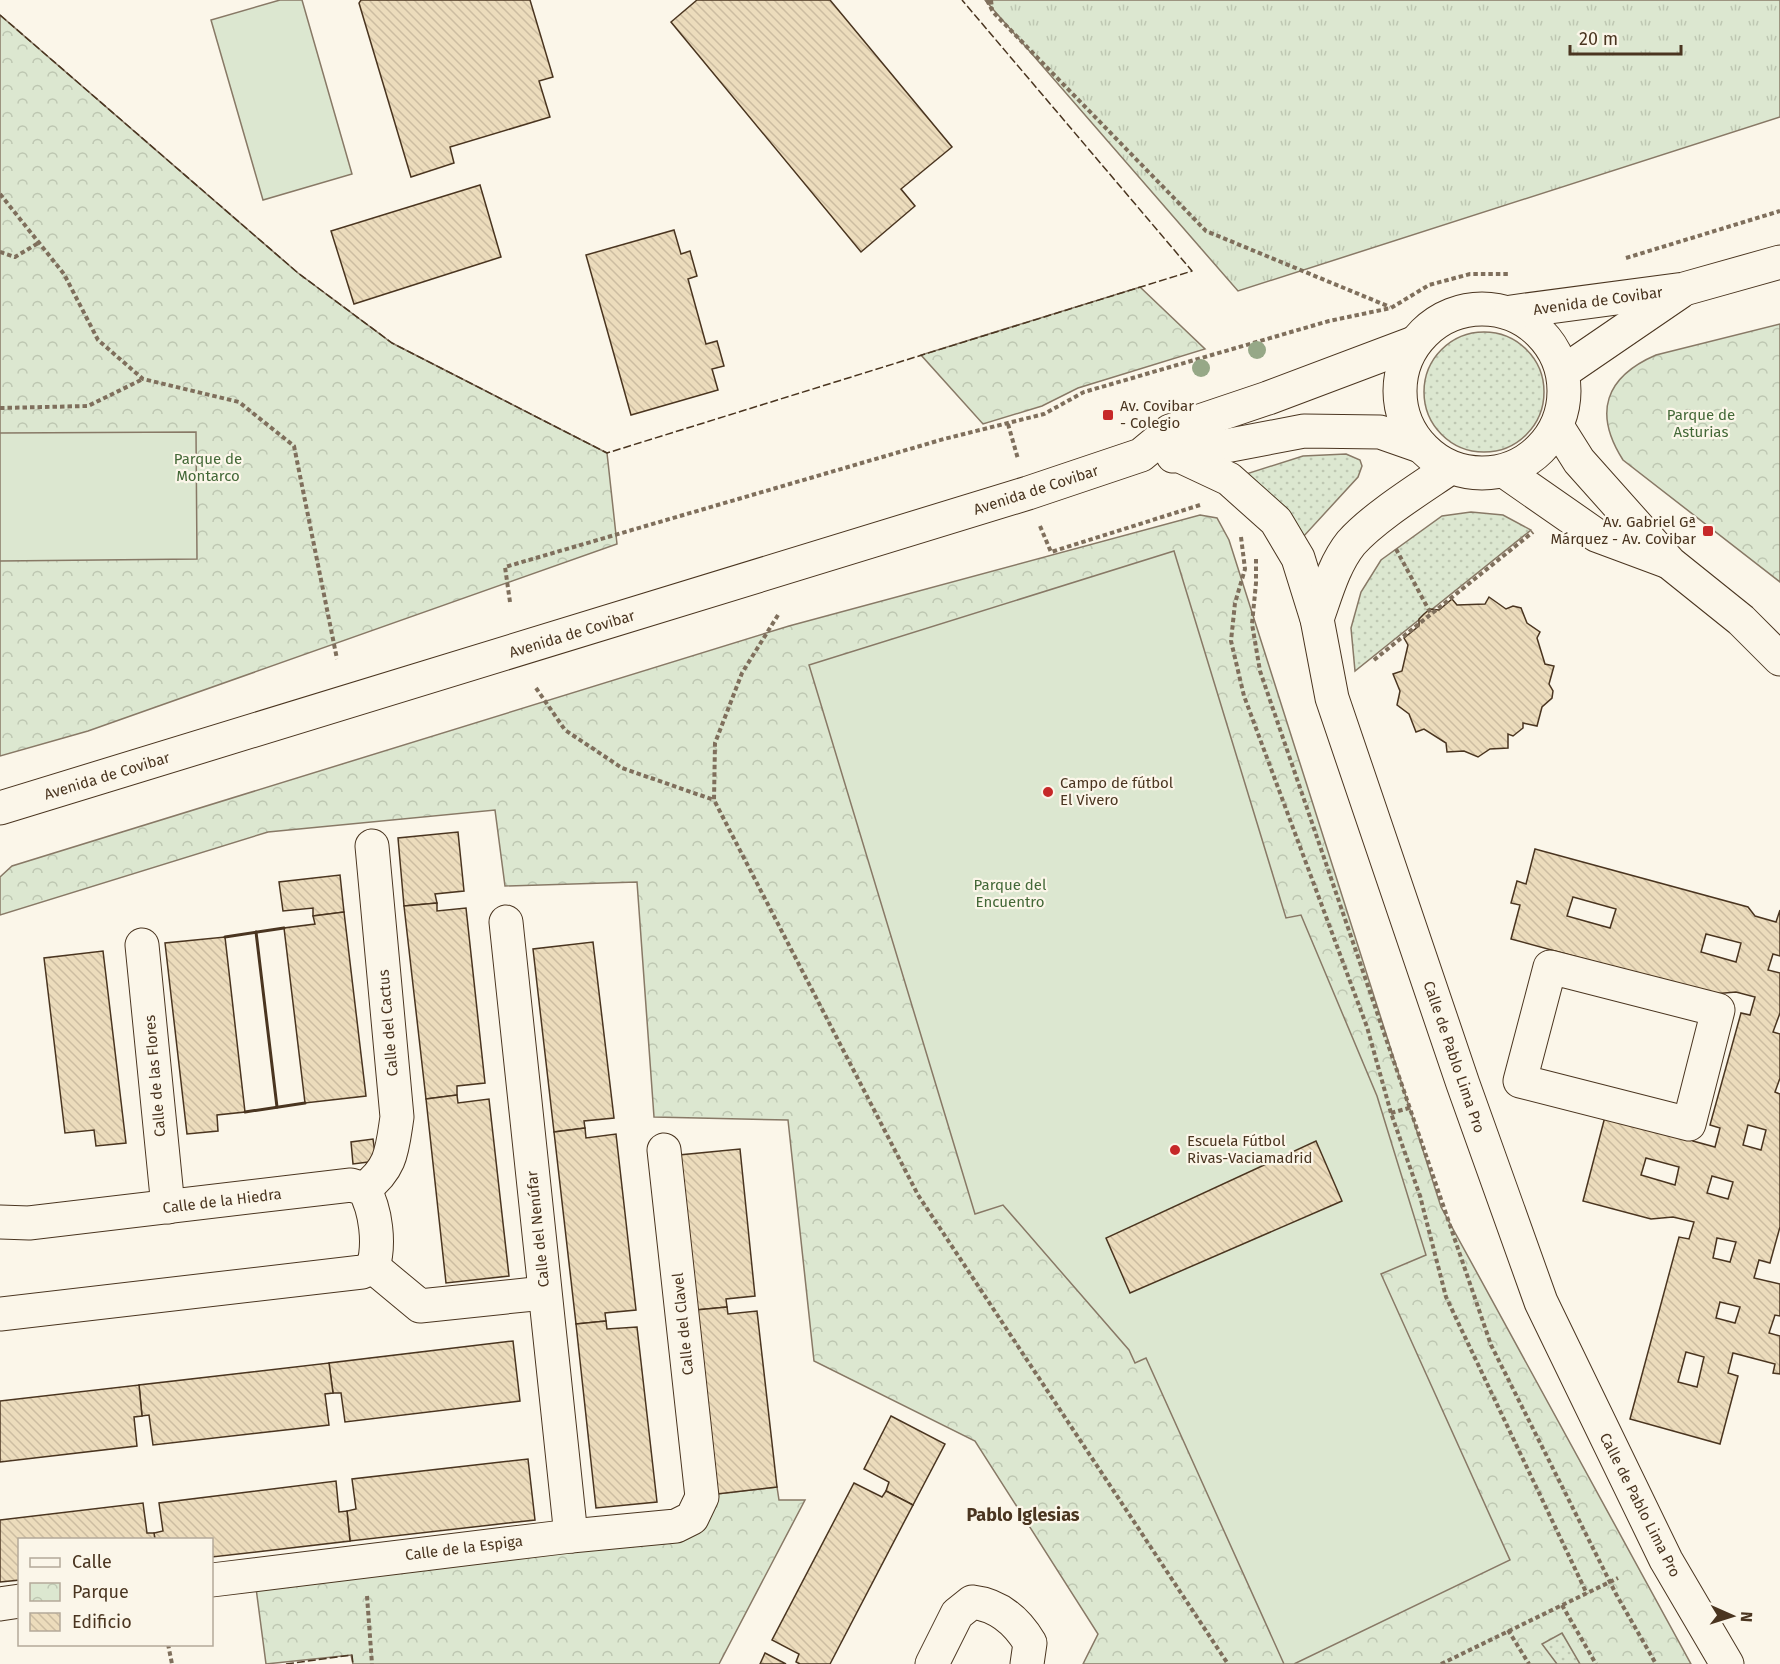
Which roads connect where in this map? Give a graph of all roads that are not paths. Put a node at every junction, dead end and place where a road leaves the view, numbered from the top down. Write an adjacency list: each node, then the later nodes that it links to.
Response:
1 (1780, 262): 2 (street, Avenida de Covibar)
2 (1684, 289): 3 (street, Avenida de Covibar); 5 (street, Avenida de Covibar)
3 (1511, 312): 4 (street); 5 (street)
4 (1414, 343): 7 (street); 8 (street, Avenida de Covibar)
5 (1563, 372): 6 (street)
6 (1557, 426): 11 (street); 12 (street)
7 (1420, 446): 9 (street, Avenida de Covibar); 10 (street)
8 (1141, 455): 9 (street, Avenida de Covibar); 15 (street, Avenida de Covibar)
9 (1180, 456): 13 (street, Avenida de Covibar)
10 (1450, 468): 11 (street); 13 (street, Calle de Pablo Lima Pro)
11 (1504, 471): 12 (street)
12 (1670, 563): 14 (street)
13 (1317, 619): 34 (street, Calle de Pablo Lima Pro)
14 (1780, 659)
15 (0, 808)
16 (372, 846): 21 (street, Calle del Cactus)
17 (506, 922): 25 (street, Calle del Nenúfar)
18 (142, 945): 22 (street, Calle de las Flores)
19 (1718, 1010): 19 (street)
20 (664, 1150): 27 (street, Calle del Clavel)
21 (364, 1189): 22 (street, Calle de la Hiedra); 24 (street)
22 (168, 1207): 23 (street, Calle de la Hiedra)
23 (0, 1222)
24 (373, 1267): 25 (street); 26 (street)
25 (544, 1293): 28 (street, Calle del Nenúfar)
26 (0, 1314)
27 (702, 1497): 28 (street, Calle de la Espiga)
28 (571, 1536): 29 (street, Calle de la Espiga)
29 (213, 1580)
30 (18, 1601): 31 (street)
31 (0, 1604)
32 (932, 1664): 33 (street)
33 (1027, 1664)
34 (1727, 1664)

